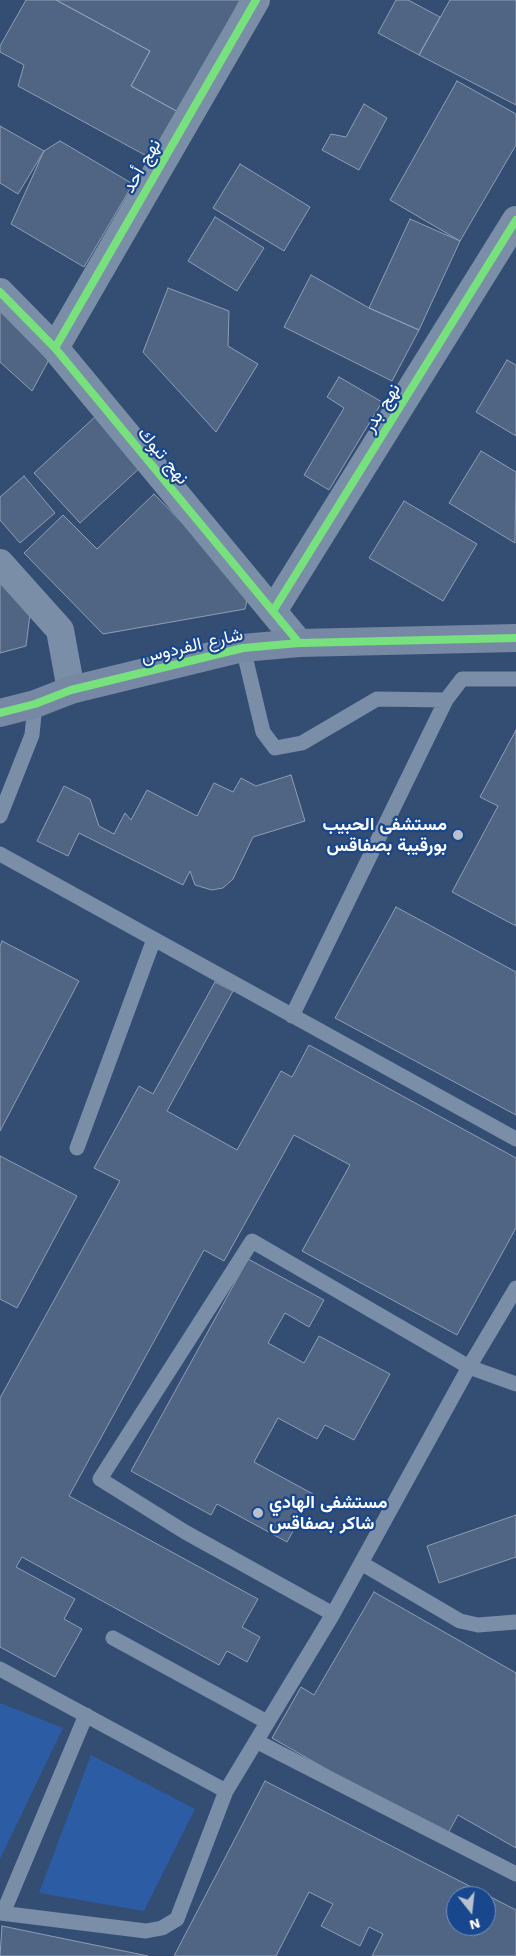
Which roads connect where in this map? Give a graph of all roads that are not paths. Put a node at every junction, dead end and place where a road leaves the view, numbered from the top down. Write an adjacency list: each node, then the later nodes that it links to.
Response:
1 (256, 0): 4 (street, نهج أحد)
2 (516, 220): 6 (street, نهج بدر)
3 (0, 292): 4 (street, نهج تبوك)
4 (55, 348): 6 (street, نهج تبوك)
5 (0, 563): 11 (street)
6 (273, 612): 8 (street, نهج تبوك)
7 (516, 638): 8 (street, شارع الفردوس)
8 (300, 642): 9 (street, شارع الفردوس)
9 (243, 648): 11 (street, شارع الفردوس); 12 (lane)
10 (516, 679): 12 (lane)
11 (71, 690): 13 (street, شارع الفردوس)
12 (446, 700): 18 (lane)
13 (35, 704): 14 (street, شارع الفردوس); 15 (lane)
14 (0, 713)
15 (0, 816)
16 (0, 854): 17 (lane)
17 (154, 939): 18 (lane); 20 (lane)
18 (292, 1016): 19 (lane)
19 (516, 1139)
20 (76, 1148)
21 (516, 1288): 22 (lane)
22 (469, 1367): 23 (lane); 24 (lane); 25 (lane)
23 (516, 1384)
24 (361, 1563): 25 (lane); 26 (lane)
25 (333, 1614): 30 (lane)
26 (516, 1622)
27 (113, 1638): 30 (lane)
28 (0, 1669): 29 (lane)
29 (86, 1715): 32 (lane); 34 (lane)
30 (267, 1722): 31 (lane)
31 (256, 1741): 32 (lane); 33 (lane)
32 (226, 1790): 34 (lane)
33 (516, 1874)
34 (1, 1913)

